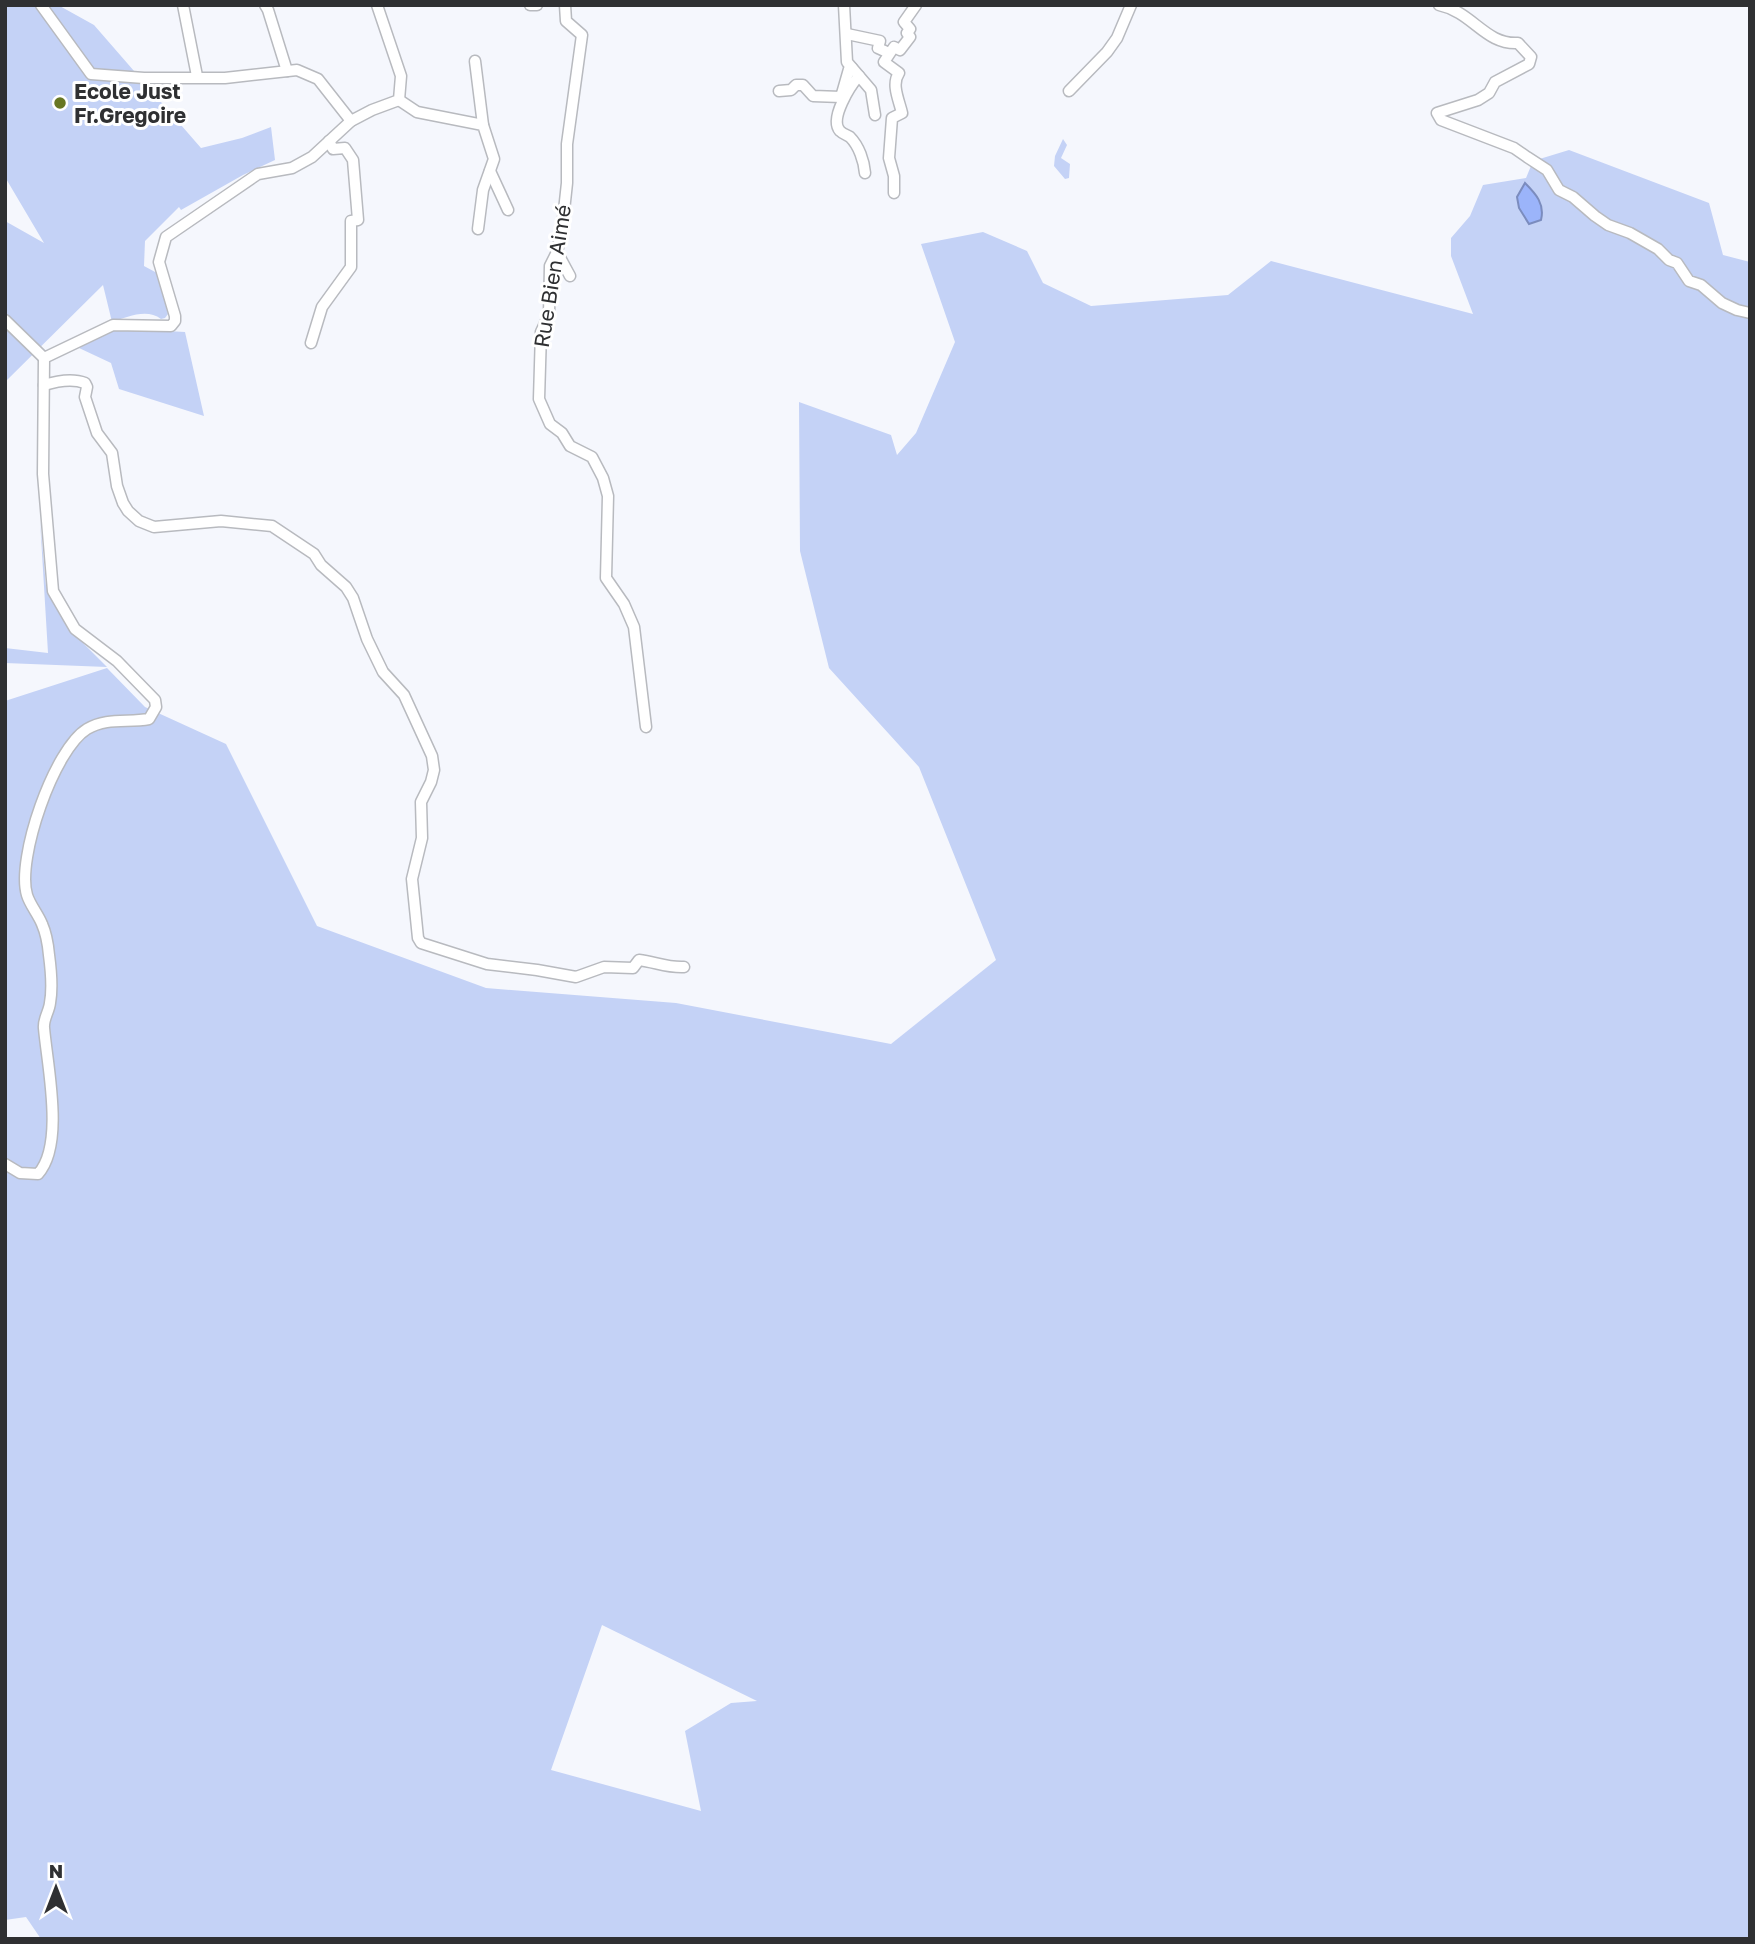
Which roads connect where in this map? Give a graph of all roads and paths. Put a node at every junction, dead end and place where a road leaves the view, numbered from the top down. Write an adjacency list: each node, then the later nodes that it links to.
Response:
1 (41, 5): 17 (street)
2 (183, 5): 17 (street)
3 (265, 5): 15 (street)
4 (377, 5): 20 (street)
5 (530, 5): 6 (street)
6 (537, 5)
7 (565, 5): 30 (street, Rue Bien Aimé)
8 (844, 5): 12 (street)
9 (916, 5): 13 (street)
10 (1132, 5): 19 (street)
11 (1438, 5): 32 (street)
12 (847, 34): 13 (street); 16 (street)
13 (889, 53): 27 (street)
14 (475, 61): 23 (street)
15 (287, 71): 17 (street); 22 (street)
16 (855, 72): 18 (street); 21 (street); 26 (street)
17 (197, 76)
18 (779, 91)
19 (1069, 91)
20 (399, 100): 22 (street); 23 (street)
21 (875, 115)
22 (351, 121): 24 (street)
23 (483, 125): 25 (street)
24 (329, 141): 34 (street); 35 (street)
25 (490, 171): 28 (street); 29 (street)
26 (865, 173)
27 (894, 193)
28 (508, 209)
29 (478, 229)
30 (557, 252): 31 (street); 37 (street, Rue Bien Aimé)
31 (570, 276)
32 (1750, 313)
33 (5, 320): 35 (street)
34 (312, 343)
35 (44, 358): 36 (street)
36 (44, 385): 38 (street); 39 (street)
37 (646, 727)
38 (684, 967)
39 (5, 1164)

